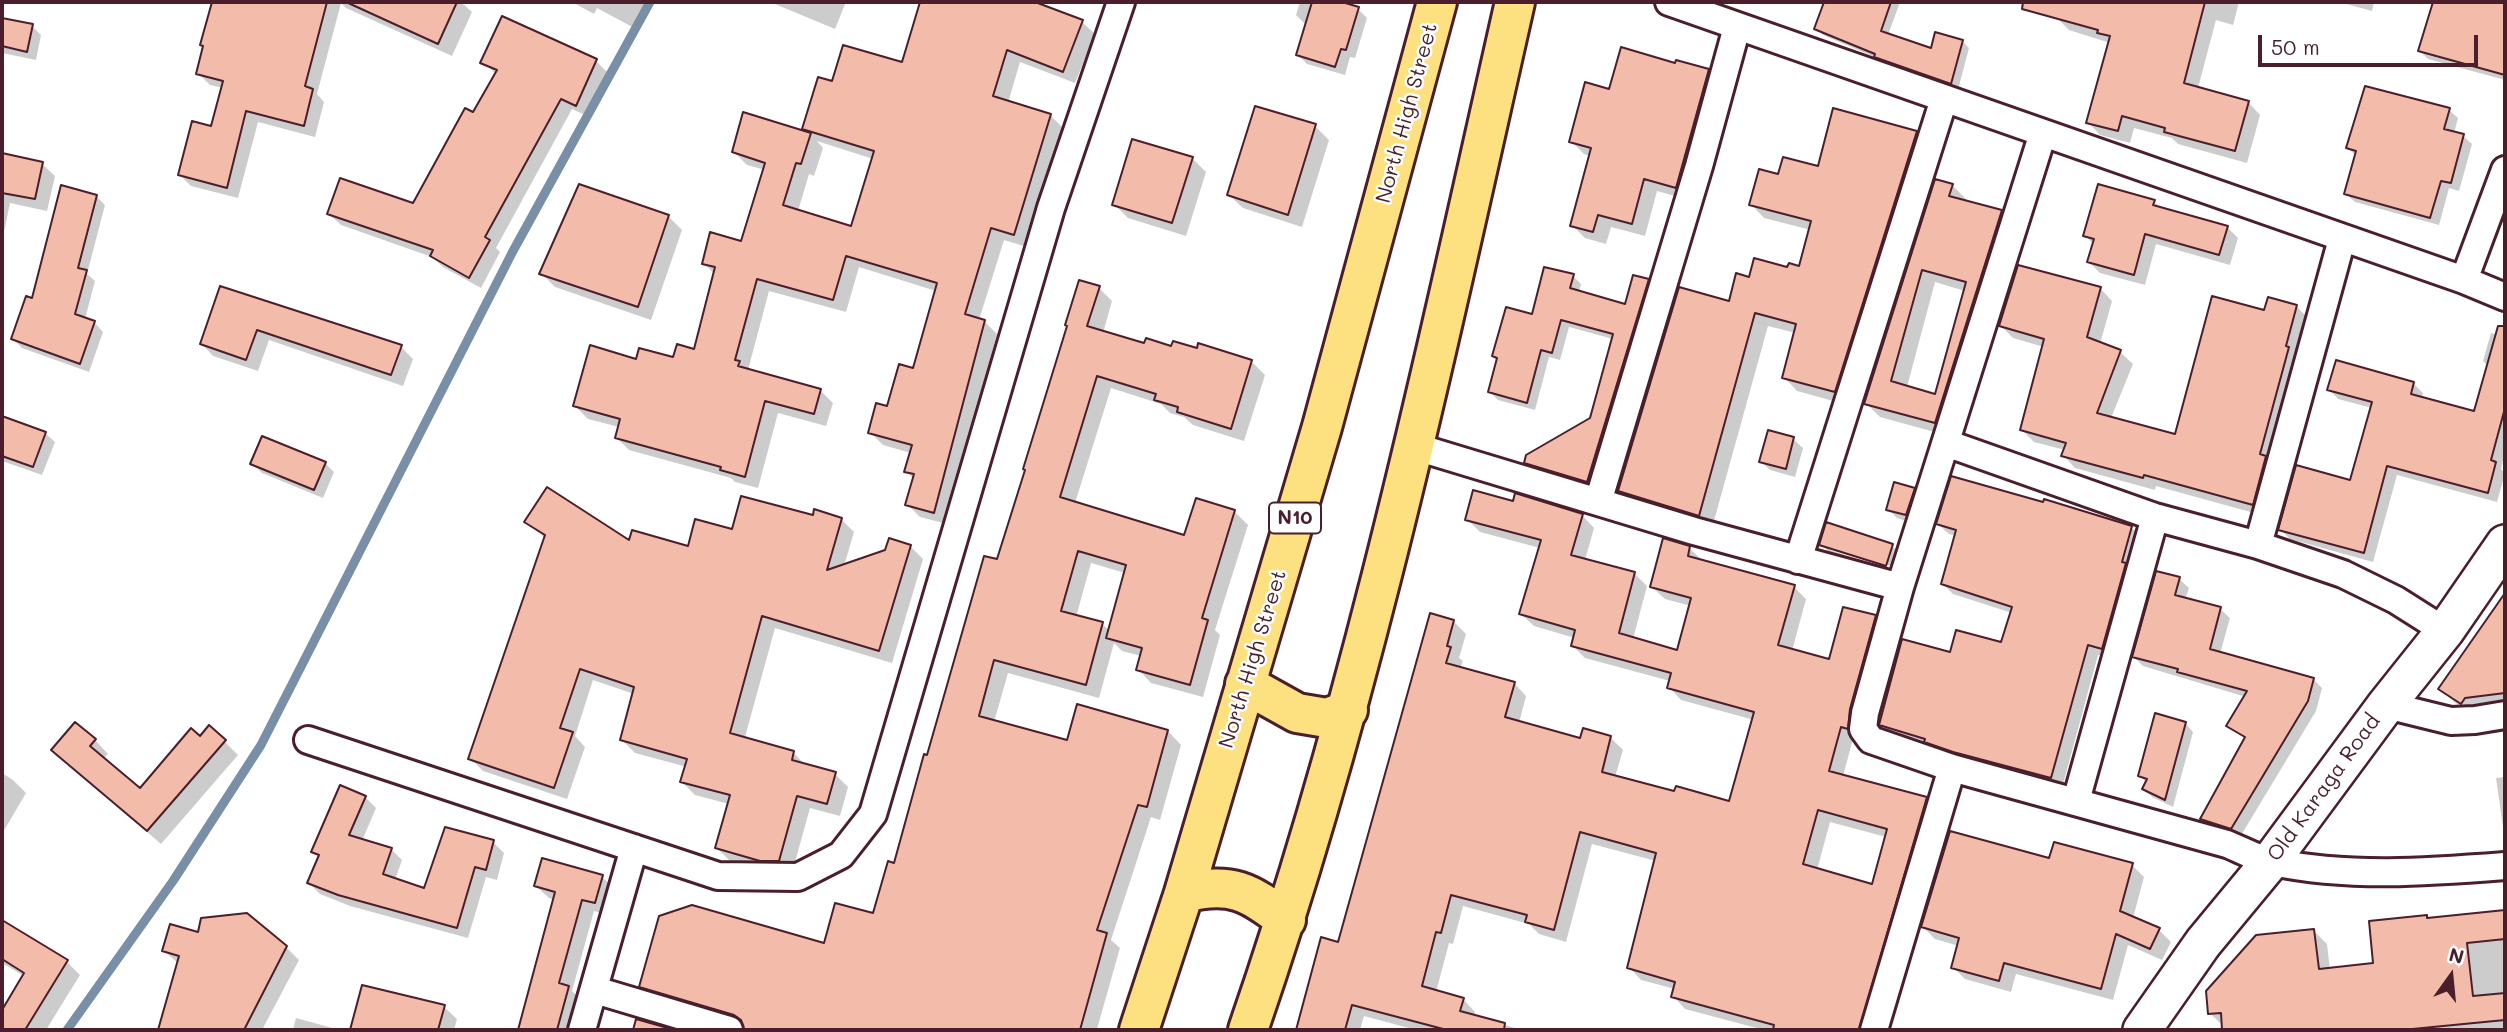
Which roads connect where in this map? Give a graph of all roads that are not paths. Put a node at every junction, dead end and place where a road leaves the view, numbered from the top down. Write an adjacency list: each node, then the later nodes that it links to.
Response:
1 (1121, 2): 28 (street)
2 (1437, 2): 21 (highway, North High Street / N10)
3 (1515, 2): 13 (highway)
4 (1669, 2): 5 (street)
5 (1738, 27): 6 (street); 14 (street)
6 (1944, 99): 7 (street); 18 (street)
7 (2043, 133): 9 (street); 12 (street)
8 (2505, 170): 10 (street)
9 (2343, 239): 10 (street); 17 (street)
10 (2464, 280): 11 (street)
11 (2505, 297)
12 (1946, 443): 15 (street); 19 (street)
13 (1413, 446): 14 (street); 23 (highway)
14 (1598, 502): 18 (street)
15 (2155, 517): 17 (street); 27 (street)
16 (2505, 544): 20 (street, Old Karaga Road)
17 (2258, 545): 20 (street)
18 (1798, 560): 19 (street)
19 (1900, 587): 26 (street)
20 (2445, 631): 22 (street, Old Karaga Road)
21 (1245, 684): 23 (highway); 31 (highway, North High Street / N10)
22 (2385, 705): 24 (street); 29 (street, Old Karaga Road)
23 (1348, 710): 32 (highway)
24 (2505, 715)
25 (308, 740): 28 (street)
26 (1952, 768): 27 (street); 38 (street)
27 (2076, 802): 29 (street)
28 (634, 848): 33 (street)
29 (2270, 862): 30 (street); 39 (street, Old Karaga Road)
30 (2505, 866)
31 (1184, 893): 32 (highway); 36 (highway, North High Street / N10)
32 (1286, 920): 37 (highway)
33 (595, 990): 34 (street); 35 (street)
34 (582, 1030)
35 (729, 1030)
36 (1139, 1030)
37 (1248, 1030)
38 (1874, 1030)
39 (2142, 1030)

